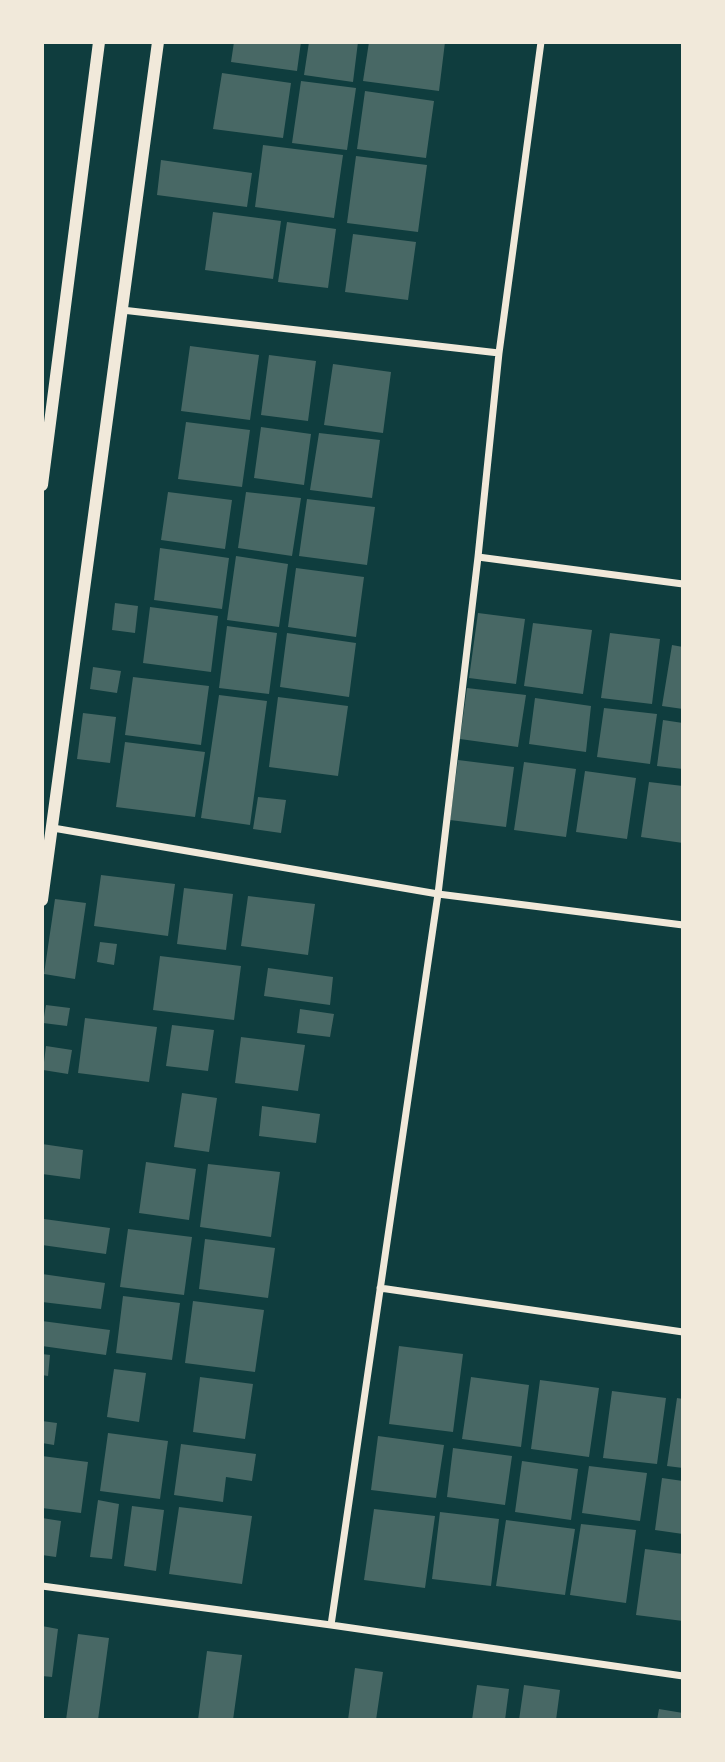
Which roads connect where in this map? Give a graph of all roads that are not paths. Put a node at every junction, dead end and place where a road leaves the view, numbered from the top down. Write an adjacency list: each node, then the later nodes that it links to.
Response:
1 (99, 42): 6 (street)
2 (158, 42): 4 (street)
3 (541, 42): 5 (street)
4 (122, 310): 5 (street); 9 (street)
5 (499, 353): 7 (street)
6 (42, 485)
7 (478, 557): 8 (street); 10 (street)
8 (683, 584)
9 (53, 828): 10 (street); 11 (street)
10 (438, 894): 12 (street); 13 (street)
11 (42, 900)
12 (683, 925)
13 (380, 1287): 14 (street); 16 (street)
14 (683, 1332)
15 (42, 1586): 16 (street)
16 (331, 1625): 17 (street)
17 (683, 1676)

